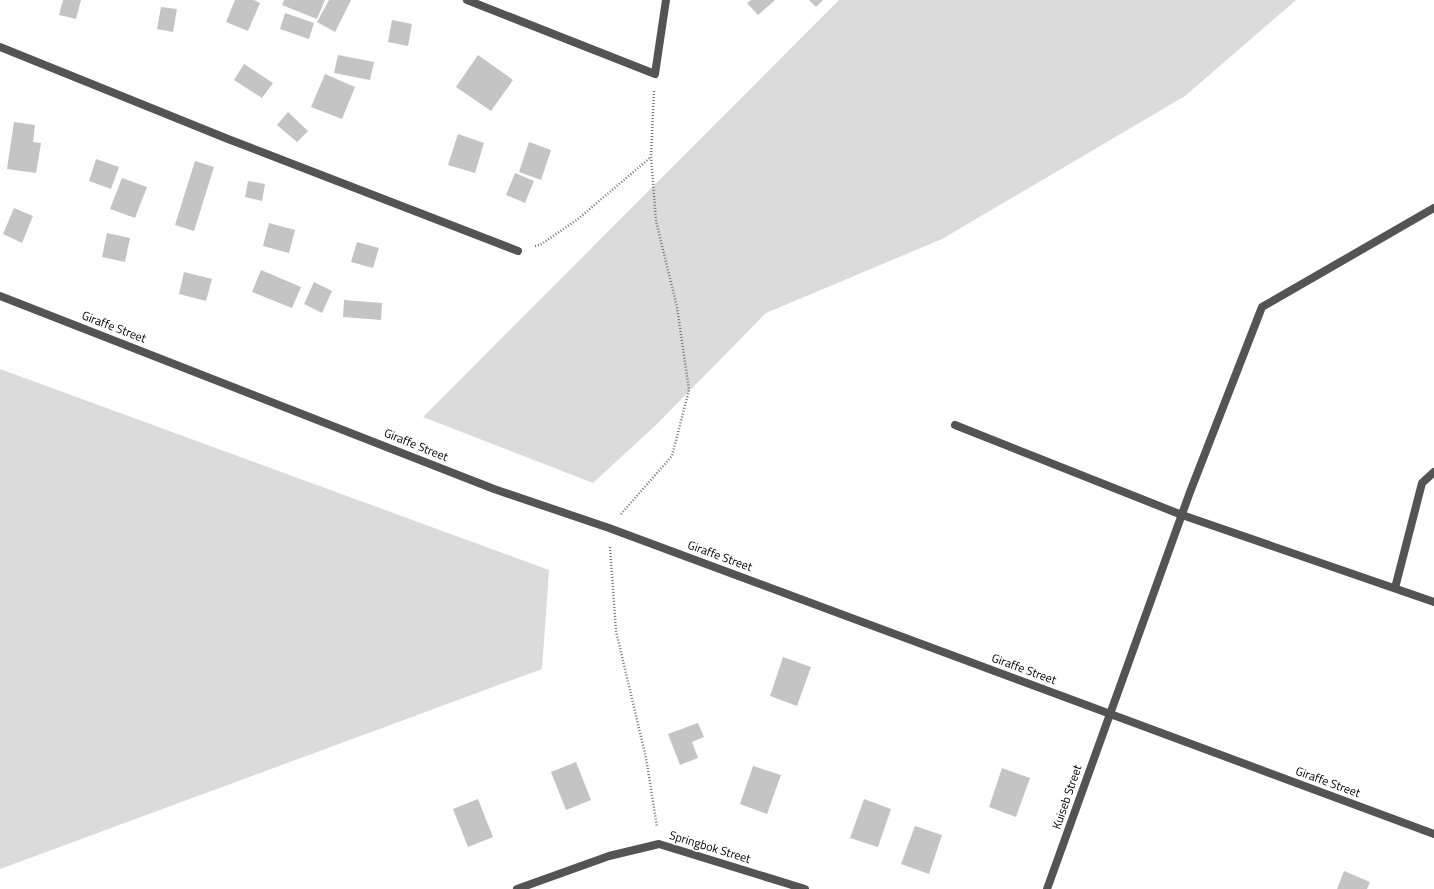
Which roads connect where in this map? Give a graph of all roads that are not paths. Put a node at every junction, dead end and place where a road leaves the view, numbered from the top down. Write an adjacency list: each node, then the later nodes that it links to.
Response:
1 (467, 0): 2 (street)
2 (666, 0)
3 (0, 47): 5 (street)
4 (1434, 208): 9 (street, Kuiseb Street)
5 (518, 251)
6 (0, 296): 12 (street, Giraffe Street)
7 (955, 425): 9 (street)
8 (1434, 472): 10 (street)
9 (1182, 515): 10 (street); 12 (street, Kuiseb Street)
10 (1395, 588): 11 (street)
11 (1434, 602)
12 (1109, 713): 13 (street, Giraffe Street); 16 (street, Kuiseb Street)
13 (1434, 834)
14 (516, 889): 15 (street, Springbok Street)
15 (805, 889)
16 (1047, 889)

